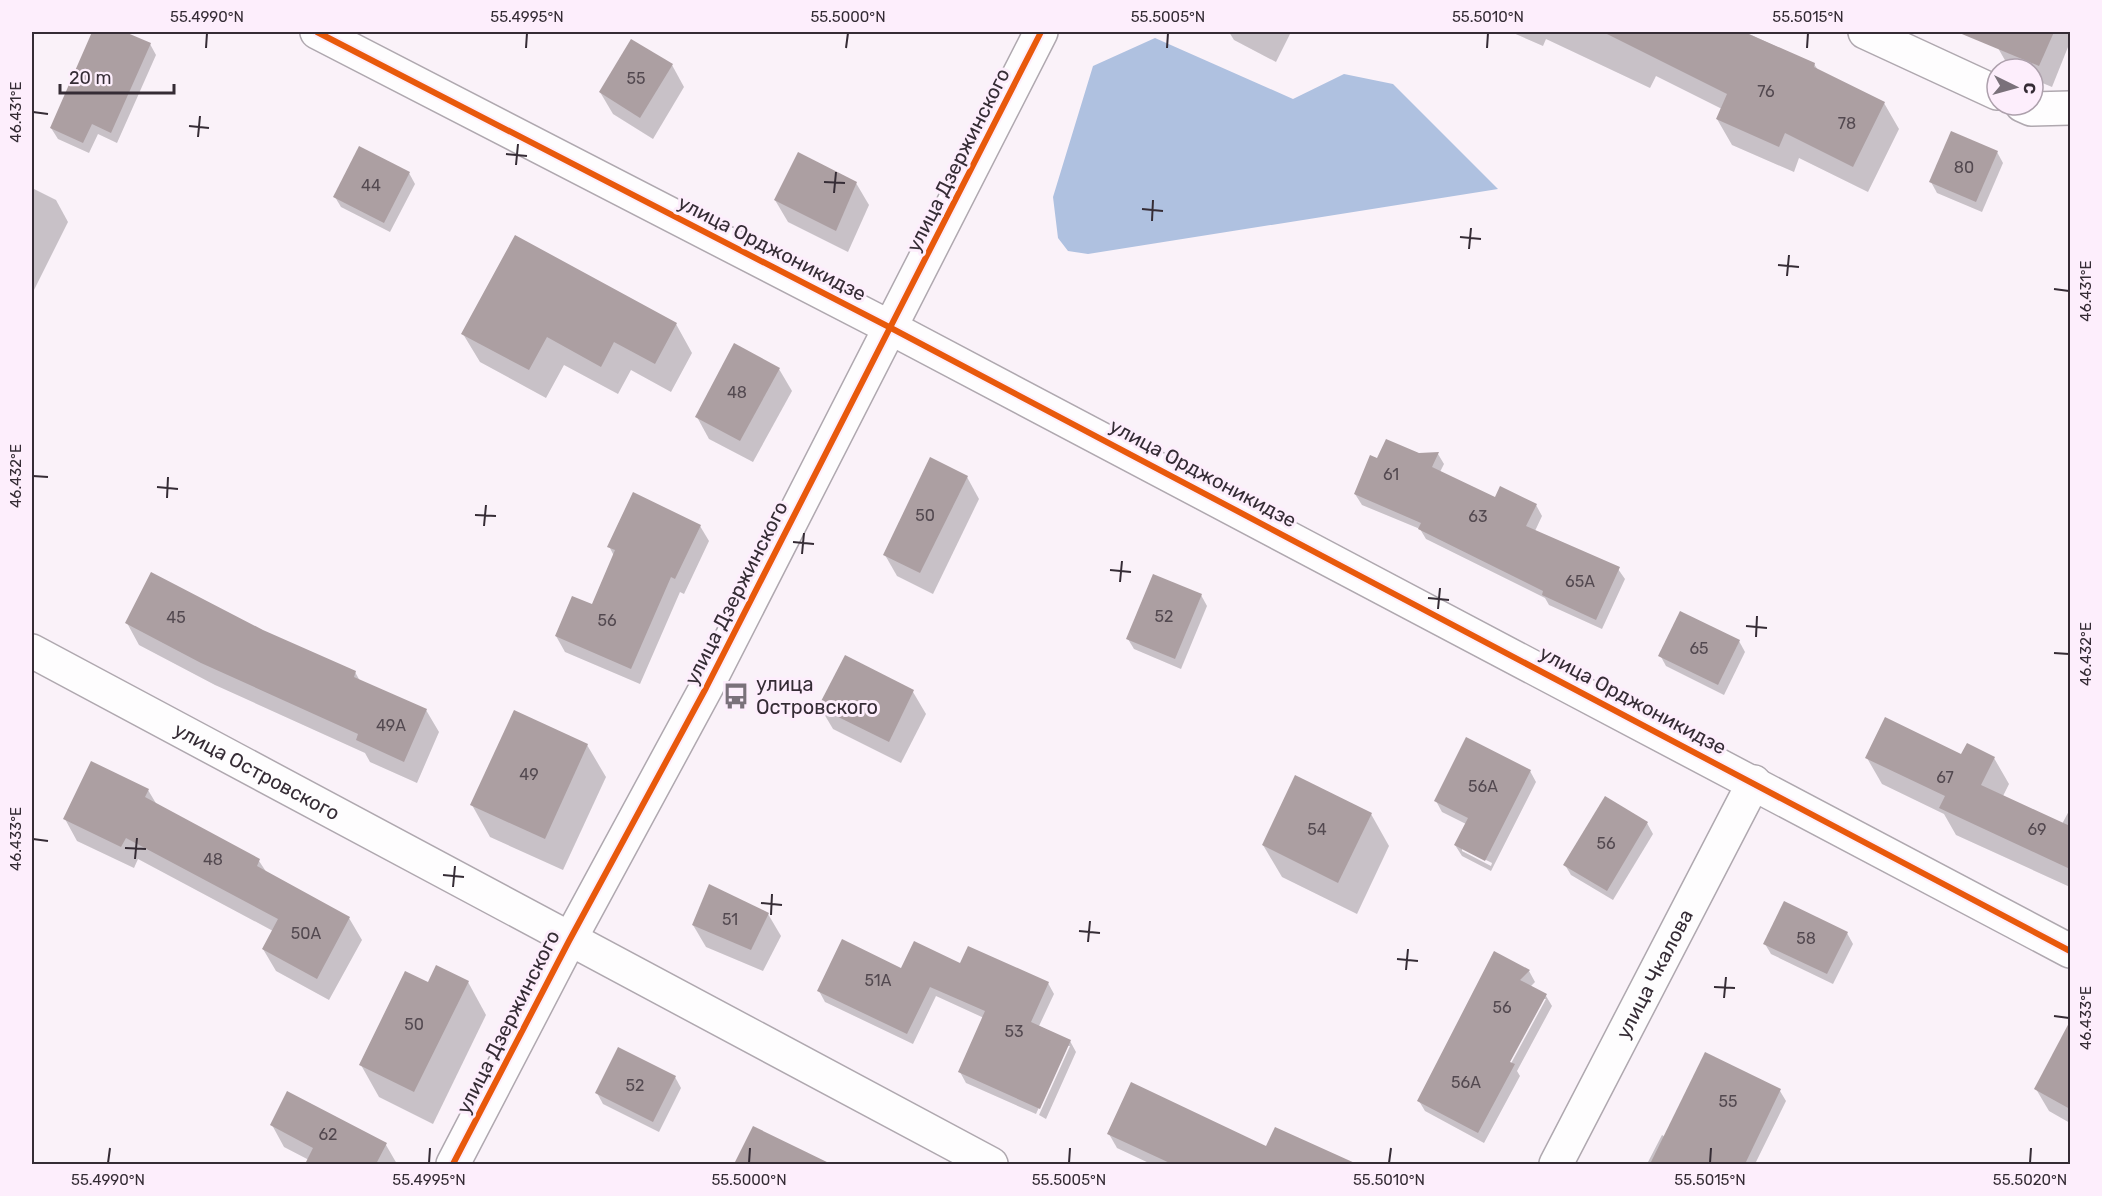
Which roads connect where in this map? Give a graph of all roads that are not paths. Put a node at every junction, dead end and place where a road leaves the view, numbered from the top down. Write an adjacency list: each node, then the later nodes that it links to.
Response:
1 (317, 32): 7 (street, улица Орджоникидзе)
2 (1041, 32): 7 (street, улица Дзержинского)
3 (1865, 32): 4 (street)
4 (1985, 87)
5 (2070, 108): 6 (street)
6 (2045, 109)
7 (891, 328): 9 (street, улица Орджоникидзе); 10 (street, улица Дзержинского)
8 (32, 651): 10 (street, улица Островского)
9 (1755, 782): 11 (street, улица Орджоникидзе); 14 (street, улица Чкалова)
10 (568, 940): 12 (street, улица Дзержинского); 13 (street, улица Островского)
11 (2070, 951)
12 (453, 1164)
13 (991, 1164)
14 (1556, 1164)

